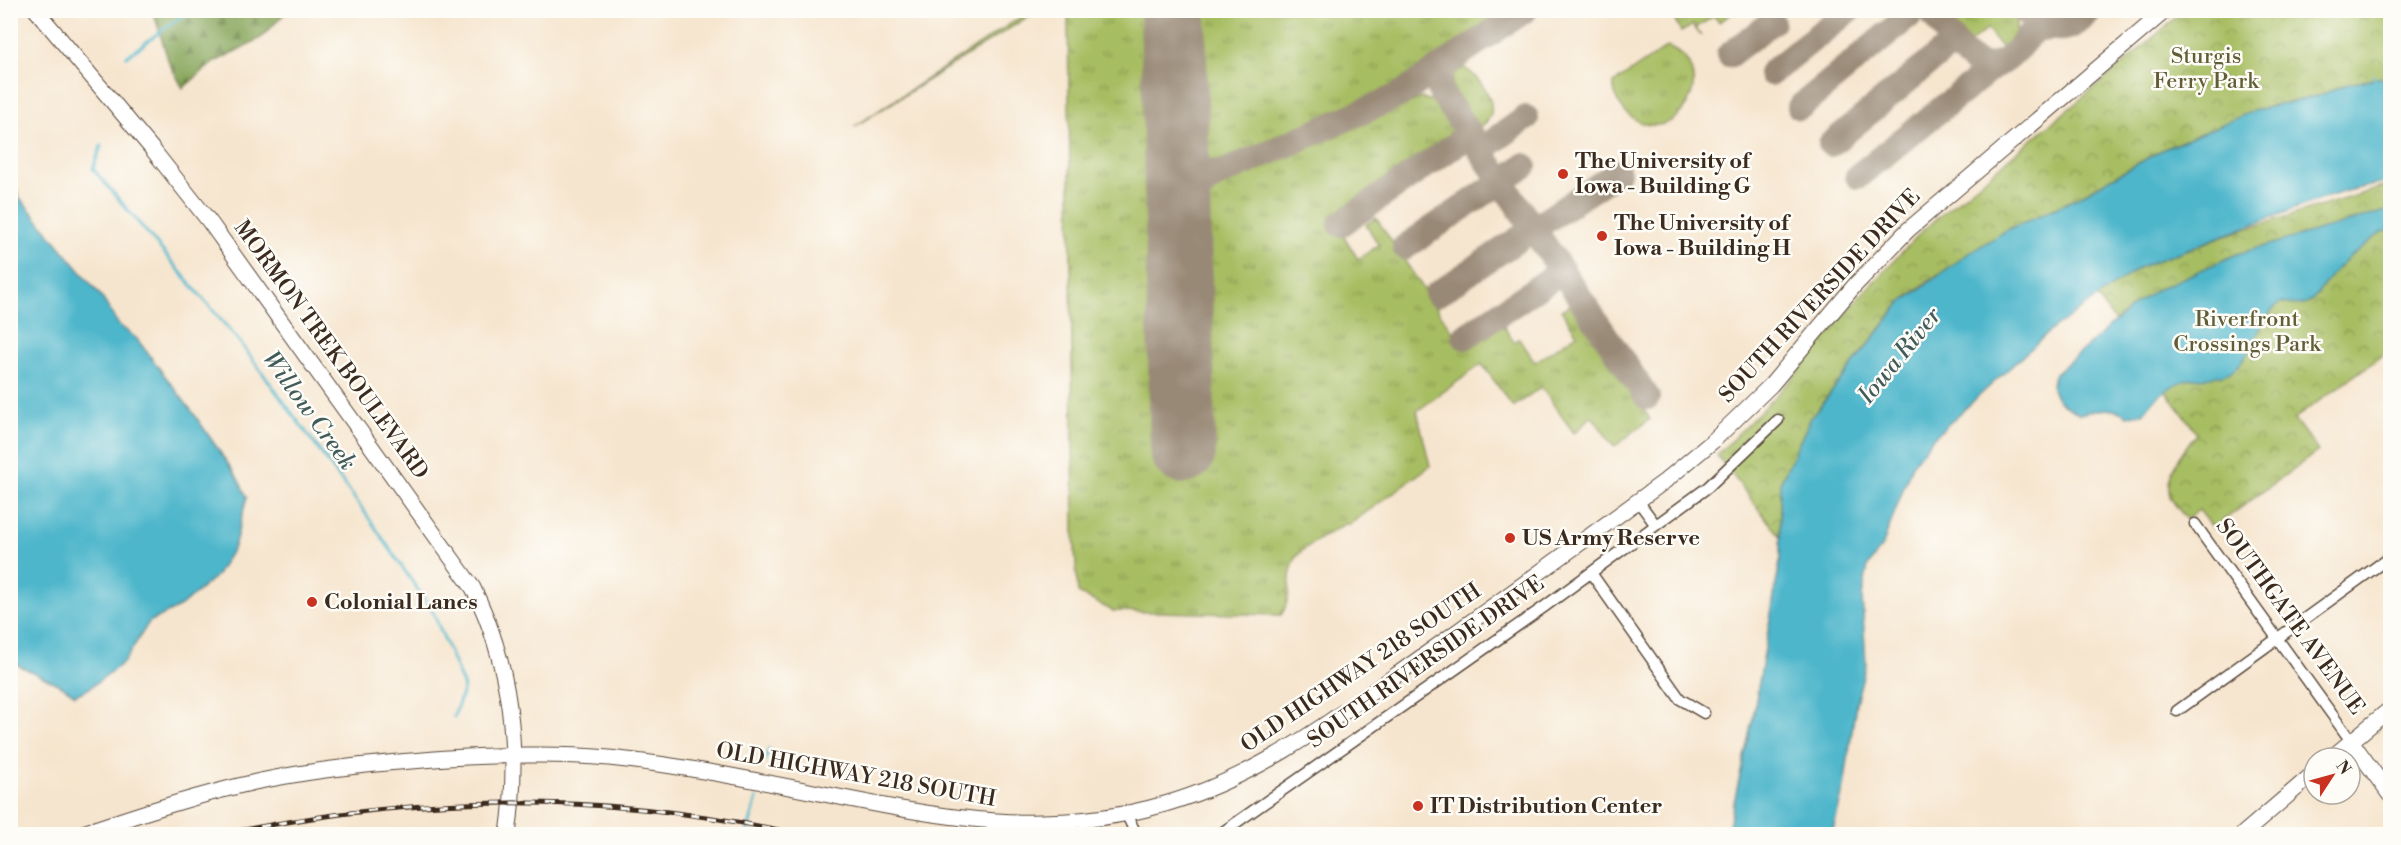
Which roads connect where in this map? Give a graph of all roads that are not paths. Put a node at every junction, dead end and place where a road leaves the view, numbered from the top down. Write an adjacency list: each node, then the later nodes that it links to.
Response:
1 (36, 10): 15 (main road, MORMON TREK BOULEVARD)
2 (2166, 10): 4 (main road, SOUTH RIVERSIDE DRIVE)
3 (1778, 420): 5 (street, SOUTH RIVERSIDE DRIVE)
4 (1638, 501): 5 (street); 18 (main road, OLD HIGHWAY 218 SOUTH)
5 (1655, 524): 8 (street, SOUTH RIVERSIDE DRIVE)
6 (2195, 524): 9 (street, SOUTHGATE AVENUE)
7 (2391, 557): 9 (street)
8 (1591, 573): 12 (street); 22 (street, SOUTH RIVERSIDE DRIVE)
9 (2278, 638): 11 (street); 13 (street, SOUTHGATE AVENUE)
10 (2391, 709): 13 (main road)
11 (2177, 711)
12 (1704, 713)
13 (2351, 741): 14 (main road); 17 (main road, SOUTHGATE AVENUE)
14 (2345, 746)
15 (514, 754): 18 (main road, OLD HIGHWAY 218 SOUTH); 19 (main road, OLD HIGHWAY 218 SOUTH); 20 (main road, MORMON TREK BOULEVARD)
16 (2302, 783): 23 (main road)
17 (2391, 795)
18 (1126, 813): 21 (street)
19 (81, 834)
20 (508, 834)
21 (1136, 834)
22 (1220, 834)
23 (2243, 834)

